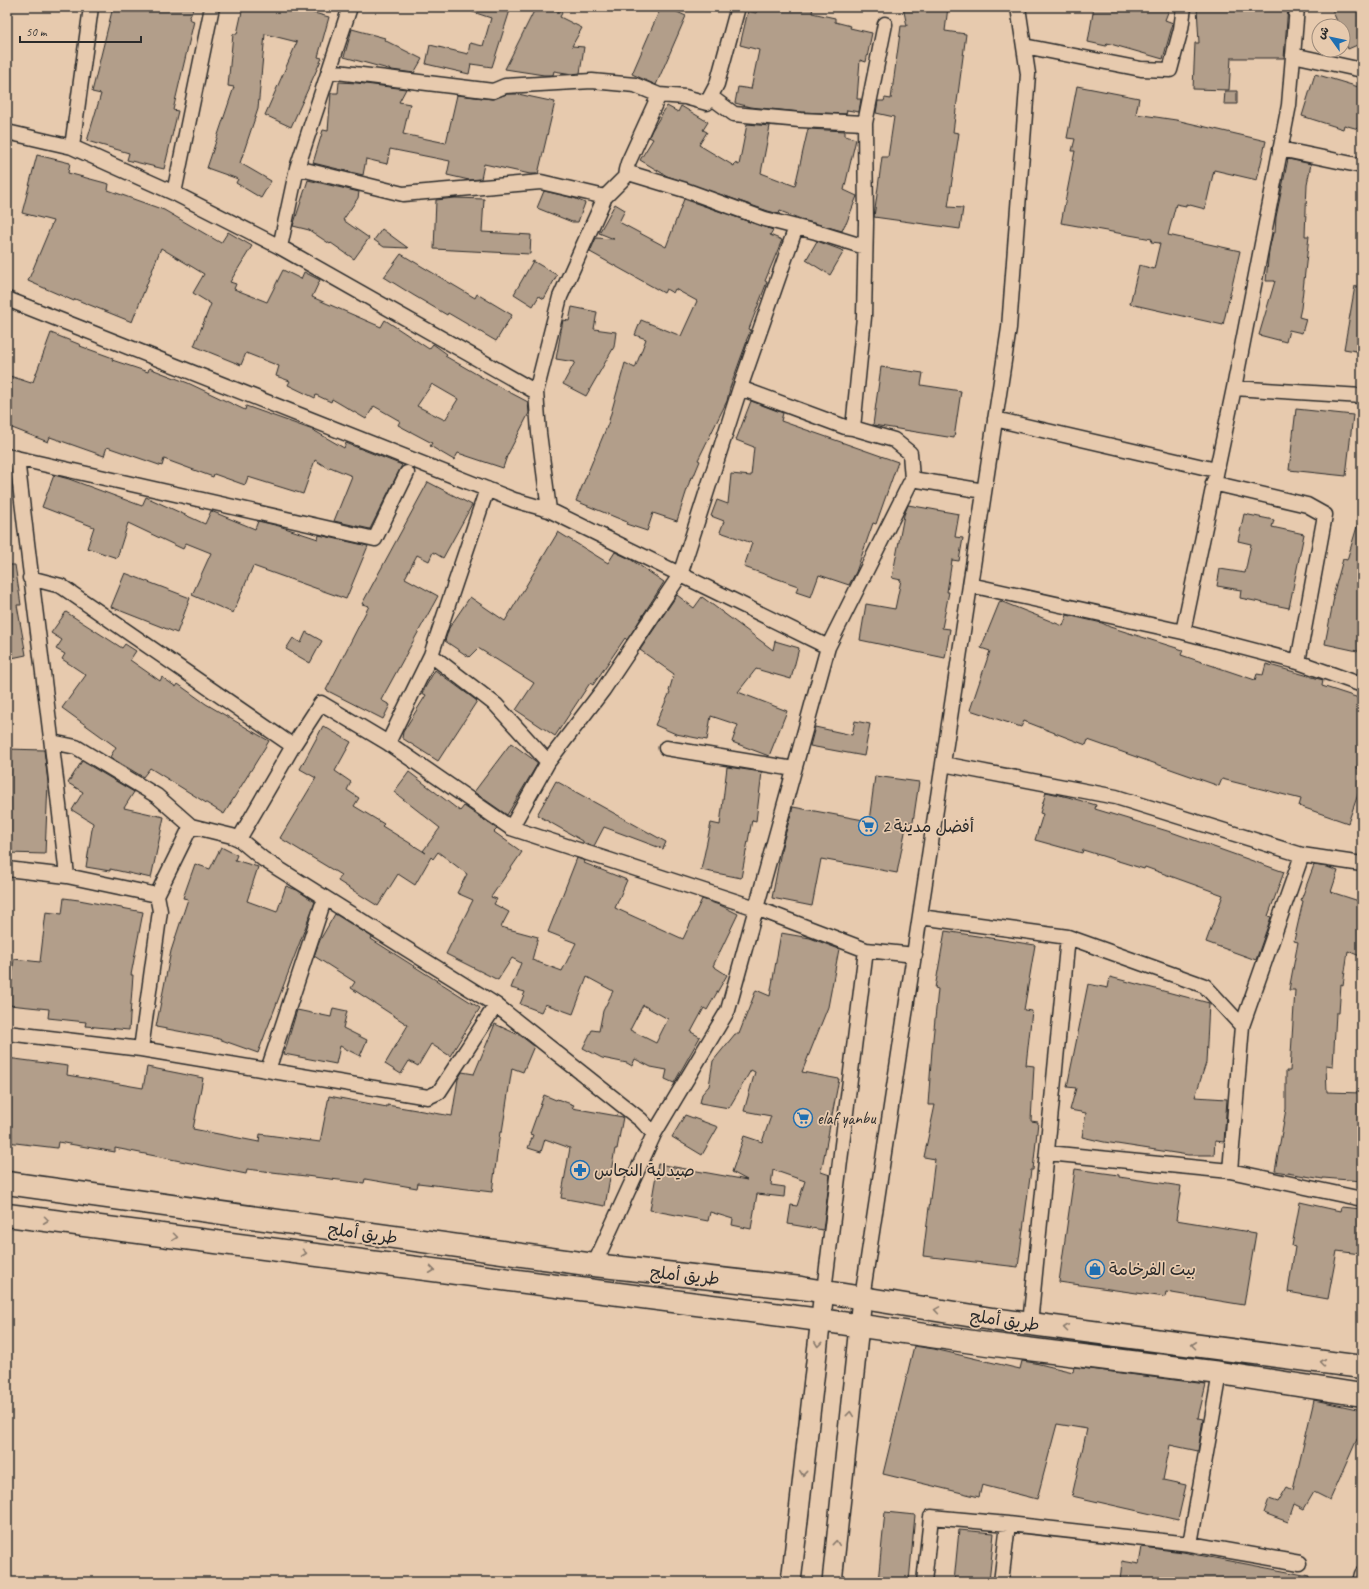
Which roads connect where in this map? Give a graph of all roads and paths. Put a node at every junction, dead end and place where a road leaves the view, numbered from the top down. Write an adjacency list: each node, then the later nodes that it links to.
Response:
1 (91, 7): 17 (street)
2 (212, 7): 22 (street)
3 (350, 7): 12 (street)
4 (738, 7): 14 (street)
5 (1018, 7): 9 (street)
6 (1184, 7): 9 (street)
7 (1297, 7): 10 (street)
8 (885, 24): 15 (street)
9 (1024, 46): 32 (street)
10 (1293, 55): 11 (street); 18 (street)
11 (1362, 70)
12 (329, 71): 13 (street); 20 (street)
13 (659, 95): 14 (street); 21 (street)
14 (711, 97): 15 (street)
15 (865, 123): 26 (street)
16 (7, 132): 17 (street)
17 (72, 147): 22 (street)
18 (1280, 149): 19 (street); 29 (street)
19 (1362, 166)
20 (297, 168): 23 (street); 25 (street)
21 (626, 170): 23 (street); 24 (street)
22 (174, 193): 25 (street)
23 (605, 197): 30 (street)
24 (796, 227): 26 (street); 28 (street)
25 (280, 247): 30 (street)
26 (865, 247): 33 (street)
27 (7, 299): 38 (street)
28 (740, 388): 33 (street); 41 (street)
29 (1234, 388): 31 (street); 36 (street)
30 (536, 392): 40 (street)
31 (1362, 396)
32 (995, 419): 36 (street); 39 (street)
33 (854, 428): 37 (street)
34 (12, 457): 35 (street); 42 (street)
35 (407, 473)
36 (1215, 476): 44 (street); 47 (street)
37 (912, 479): 39 (street); 45 (street)
38 (487, 489): 40 (street); 46 (street)
39 (984, 492): 43 (street)
40 (549, 510): 41 (street)
41 (680, 575): 45 (street); 53 (street)
42 (30, 578): 49 (street); 51 (street)
43 (970, 585): 44 (street); 54 (street)
44 (1183, 632): 47 (street)
45 (828, 647): 55 (street)
46 (431, 655): 50 (street); 53 (street)
47 (1298, 662): 48 (street)
48 (1362, 685)
49 (52, 742): 56 (street); 62 (street)
50 (388, 743): 51 (street); 57 (street)
51 (292, 746): 58 (street)
52 (666, 748): 55 (street)
53 (548, 762): 57 (street)
54 (943, 764): 59 (street); 66 (street)
55 (794, 769): 65 (street)
56 (191, 826): 58 (street); 63 (street)
57 (511, 828): 65 (street)
58 (239, 839): 70 (street)
59 (1302, 855): 60 (street); 71 (street)
60 (1362, 864)
61 (7, 869): 62 (street)
62 (67, 876): 63 (street)
63 (157, 895): 73 (street)
64 (322, 906): 74 (street)
65 (756, 908): 68 (street); 75 (street)
66 (920, 917): 67 (street); 69 (street)
67 (1068, 937): 71 (street); 76 (street)
68 (866, 950): 69 (street); 82 (street)
69 (915, 955): 83 (street)
70 (496, 1005): 74 (street); 75 (street)
71 (1242, 1026): 77 (street)
72 (7, 1033): 73 (street)
73 (141, 1049): 74 (street)
74 (268, 1070)
75 (654, 1134): 81 (street)
76 (1048, 1153): 77 (street); 85 (street)
77 (1230, 1171): 79 (street)
78 (7, 1183): 81 (highway, طريق أملج)
79 (1362, 1199)
80 (7, 1215): 84 (highway, طريق أملج, one-way to 84)
81 (594, 1265): 82 (highway, طريق أملج)
82 (824, 1291): 83 (highway, طريق أملج); 84 (street)
83 (862, 1298): 85 (highway, طريق أملج, one-way to 83); 86 (street)
84 (820, 1320): 86 (highway, طريق أملج); 94 (street, one-way to 94)
85 (1030, 1324): 87 (highway, طريق أملج, one-way to 85)
86 (859, 1326): 88 (highway, طريق أملج); 95 (street, one-way to 86)
87 (1362, 1367)
88 (1220, 1373): 89 (highway, طريق أملج); 91 (street)
89 (1362, 1395)
90 (1008, 1524): 91 (street); 96 (street); 97 (street)
91 (1190, 1544): 92 (street)
92 (1300, 1563)
93 (1362, 1574): 98 (street)
94 (791, 1582)
95 (832, 1582)
96 (924, 1582)
97 (1000, 1582)
98 (1360, 1582)

